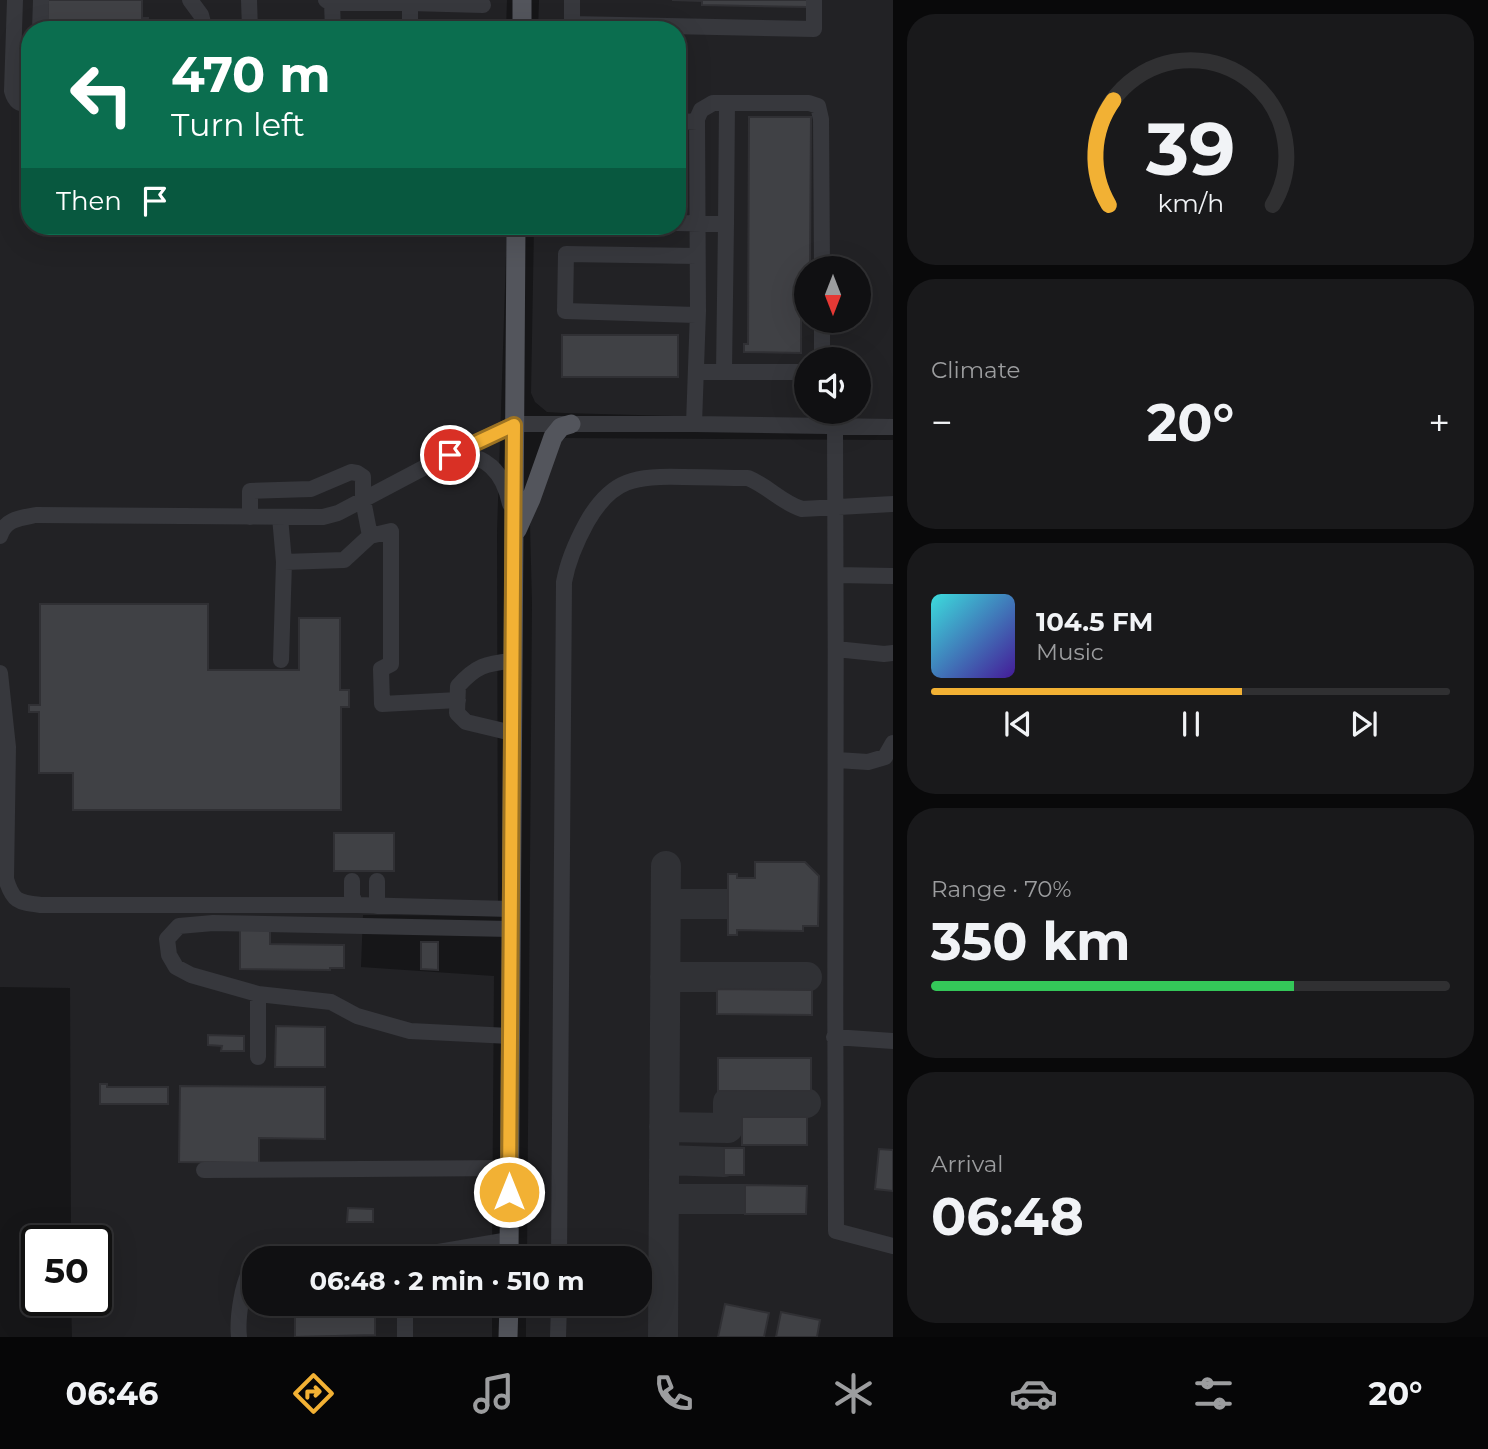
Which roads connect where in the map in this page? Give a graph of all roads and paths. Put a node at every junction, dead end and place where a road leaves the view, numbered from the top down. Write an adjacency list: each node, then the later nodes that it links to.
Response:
1 (15, 0): 20 (street)
2 (41, 0): 11 (street)
3 (190, 0): 12 (street)
4 (249, 0): 13 (street)
5 (522, 0): 16 (main road)
6 (572, 0): 17 (street)
7 (814, 0): 18 (street)
8 (329, 1): 9 (street); 14 (street)
9 (410, 4): 10 (street); 15 (street)
10 (483, 5)
11 (40, 21)
12 (203, 21)
13 (250, 21)
14 (332, 21)
15 (410, 21)
16 (522, 21)
17 (572, 21)
18 (686, 26)
19 (727, 103): 22 (street); 24 (street); 28 (street)
20 (21, 104)
21 (686, 121): 22 (street)
22 (697, 122): 25 (street)
23 (686, 224): 25 (street)
24 (726, 224): 25 (street); 31 (street)
25 (697, 225): 27 (street)
26 (516, 235): 35 (main road)
27 (697, 256): 29 (street); 29 (street)
28 (822, 256)
29 (696, 315): 30 (street)
30 (696, 372): 31 (street); 34 (street)
31 (724, 372): 32 (street)
32 (794, 372)
33 (570, 424): 34 (street); 35 (street); 44 (main road)
34 (694, 424): 36 (street)
35 (514, 425): 38 (street); 44 (main road)
36 (835, 427): 37 (street); 41 (street)
37 (893, 427)
38 (429, 465): 39 (street); 44 (street)
39 (363, 500): 42 (street); 43 (street); 46 (street)
40 (893, 505): 41 (street)
41 (836, 508): 48 (street); 73 (street)
42 (250, 517): 43 (street); 45 (street)
43 (280, 517): 47 (street)
44 (513, 530): 53 (main road)
45 (0, 536)
46 (370, 536): 47 (street); 55 (street)
47 (284, 562): 52 (street)
48 (836, 575): 49 (street); 50 (street)
49 (893, 576)
50 (836, 649): 51 (street); 58 (street)
51 (890, 658)
52 (281, 660)
53 (513, 662): 55 (street); 56 (main road)
54 (0, 673): 61 (street)
55 (458, 699): 56 (street)
56 (512, 733): 63 (main road)
57 (893, 743): 58 (street)
58 (837, 760): 67 (street)
59 (352, 881): 61 (street)
60 (377, 881): 62 (street)
61 (356, 905): 62 (street)
62 (377, 906): 63 (street)
63 (511, 909): 64 (main road)
64 (511, 929): 65 (street); 66 (main road)
65 (258, 994): 66 (street); 69 (street)
66 (510, 1036): 70 (main road)
67 (834, 1037): 68 (street); 74 (street)
68 (893, 1041)
69 (258, 1058)
70 (509, 1168): 71 (street); 72 (main road)
71 (204, 1170)
72 (509, 1246)
73 (559, 1246)
74 (893, 1246)
75 (242, 1300): 79 (street)
76 (405, 1316): 80 (street)
77 (509, 1316): 81 (main road)
78 (559, 1316): 82 (street)
79 (239, 1337)
80 (405, 1337)
81 (508, 1337)
82 (558, 1337)

